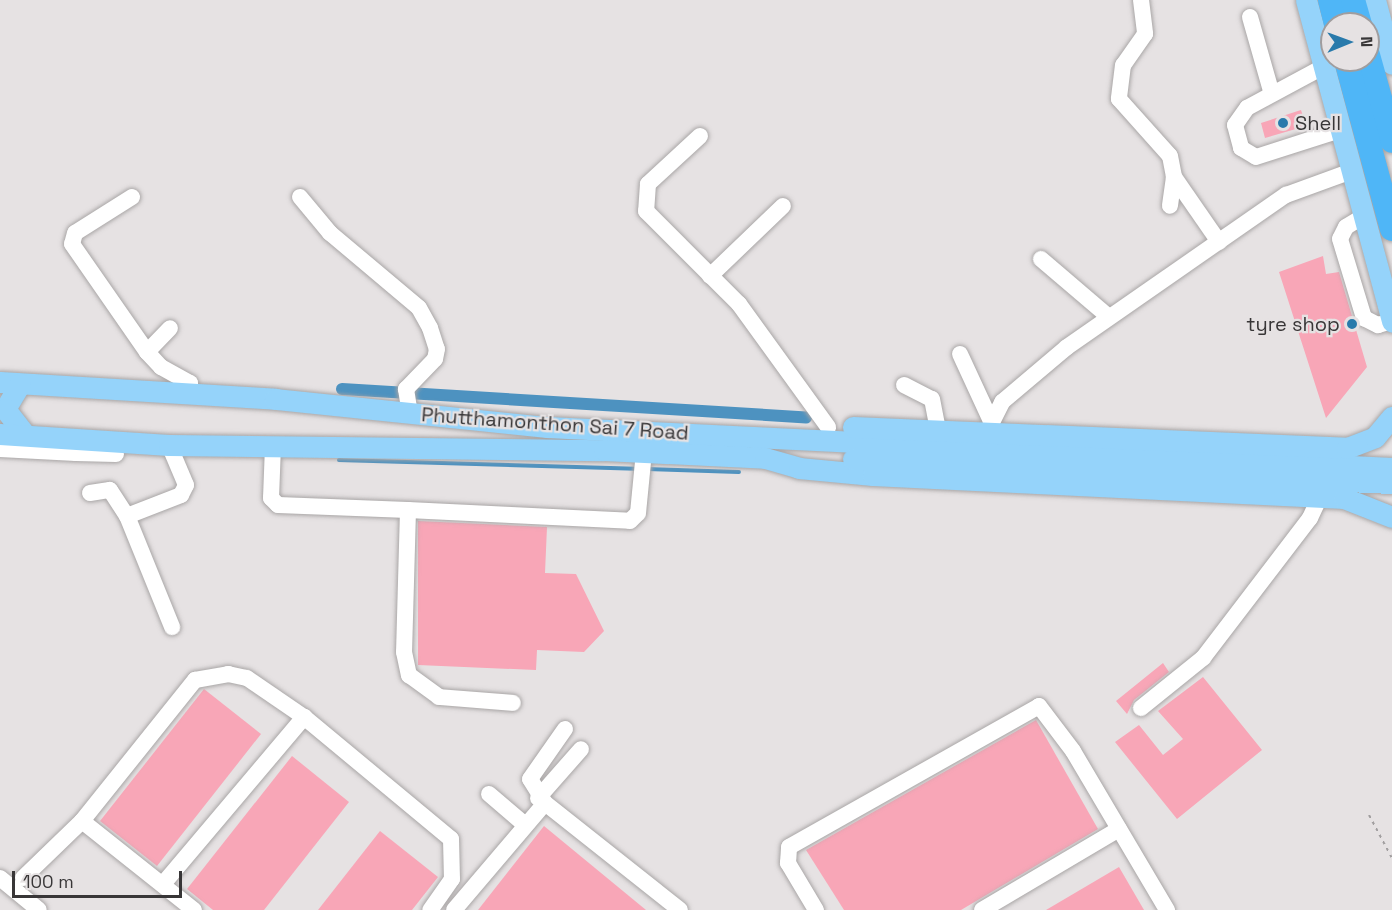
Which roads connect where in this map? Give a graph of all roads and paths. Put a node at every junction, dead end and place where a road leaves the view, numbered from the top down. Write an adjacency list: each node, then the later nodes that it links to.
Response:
1 (1141, 0): 16 (street)
2 (1306, 0): 5 (main road)
3 (1375, 0): 6 (main road)
4 (1250, 17): 11 (street)
5 (1320, 30)
6 (1392, 64)
7 (1320, 70): 11 (street)
8 (1336, 72): 12 (main road)
9 (1338, 72): 22 (highway)
10 (1373, 72): 14 (highway)
11 (1272, 93): 12 (street)
12 (1340, 130): 15 (main road)
13 (700, 136): 25 (street)
14 (1392, 141)
15 (1352, 171): 21 (main road); 23 (street)
16 (1174, 177): 20 (street); 23 (street)
17 (132, 197): 29 (street)
18 (300, 197): 34 (street)
19 (783, 206): 25 (street)
20 (1170, 206)
21 (1364, 216): 27 (main road); 27 (street)
22 (1392, 229)
23 (1219, 242): 26 (street)
24 (1041, 259): 26 (street)
25 (710, 276): 37 (street)
26 (1109, 317): 36 (street)
27 (1392, 321)
28 (170, 328): 29 (street)
29 (147, 352): 33 (street)
30 (960, 354): 36 (street)
31 (10, 383): 33 (main road, Phutthamonthon Sai 7 Road); 40 (main road)
32 (904, 385): 38 (street)
33 (190, 395): 34 (main road, Phutthamonthon Sai 7 Road)
34 (410, 414): 41 (main road, Phutthamonthon Sai 7 Road)
35 (1392, 417): 36 (main road)
36 (988, 425): 38 (main road)
37 (828, 427): 38 (main road); 41 (main road)
38 (938, 429)
39 (0, 434): 40 (main road, Phutthamonthon Sai 7 Road)
40 (25, 435): 42 (main road, Phutthamonthon Sai 7 Road)
41 (776, 437): 49 (main road, Phutthamonthon Sai 7 Road)
42 (73, 445): 43 (main road, Phutthamonthon Sai 7 Road); 45 (street); 47 (street)
43 (169, 445): 44 (main road, Phutthamonthon Sai 7 Road); 55 (street)
44 (273, 446): 46 (main road, Phutthamonthon Sai 7 Road); 54 (street)
45 (0, 449)
46 (644, 452): 48 (main road, Phutthamonthon Sai 7 Road); 54 (street)
47 (116, 454)
48 (778, 460): 49 (main road); 53 (main road)
49 (1111, 462): 50 (main road); 51 (main road)
50 (1392, 468)
51 (1392, 483)
52 (90, 493): 55 (street)
53 (1320, 497): 56 (main road); 59 (street)
54 (408, 510): 58 (street)
55 (127, 516): 57 (street)
56 (1392, 517)
57 (172, 627)
58 (513, 703)
59 (1141, 708)
60 (304, 717): 66 (street); 72 (street); 75 (street)
61 (565, 729): 64 (street)
62 (581, 749): 64 (street)
63 (489, 794): 67 (street)
64 (542, 801): 67 (street); 77 (street)
65 (1369, 815): 69 (path)
66 (82, 820): 71 (street); 72 (street)
67 (524, 824): 76 (street)
68 (1119, 828): 78 (street); 79 (street); 80 (street)
69 (1392, 858)
70 (0, 878): 73 (street)
71 (23, 878)
72 (163, 884): 74 (street)
73 (39, 910)
74 (194, 910)
75 (430, 910)
76 (454, 910)
77 (680, 910)
78 (816, 910)
79 (982, 910)
80 (1167, 910)

